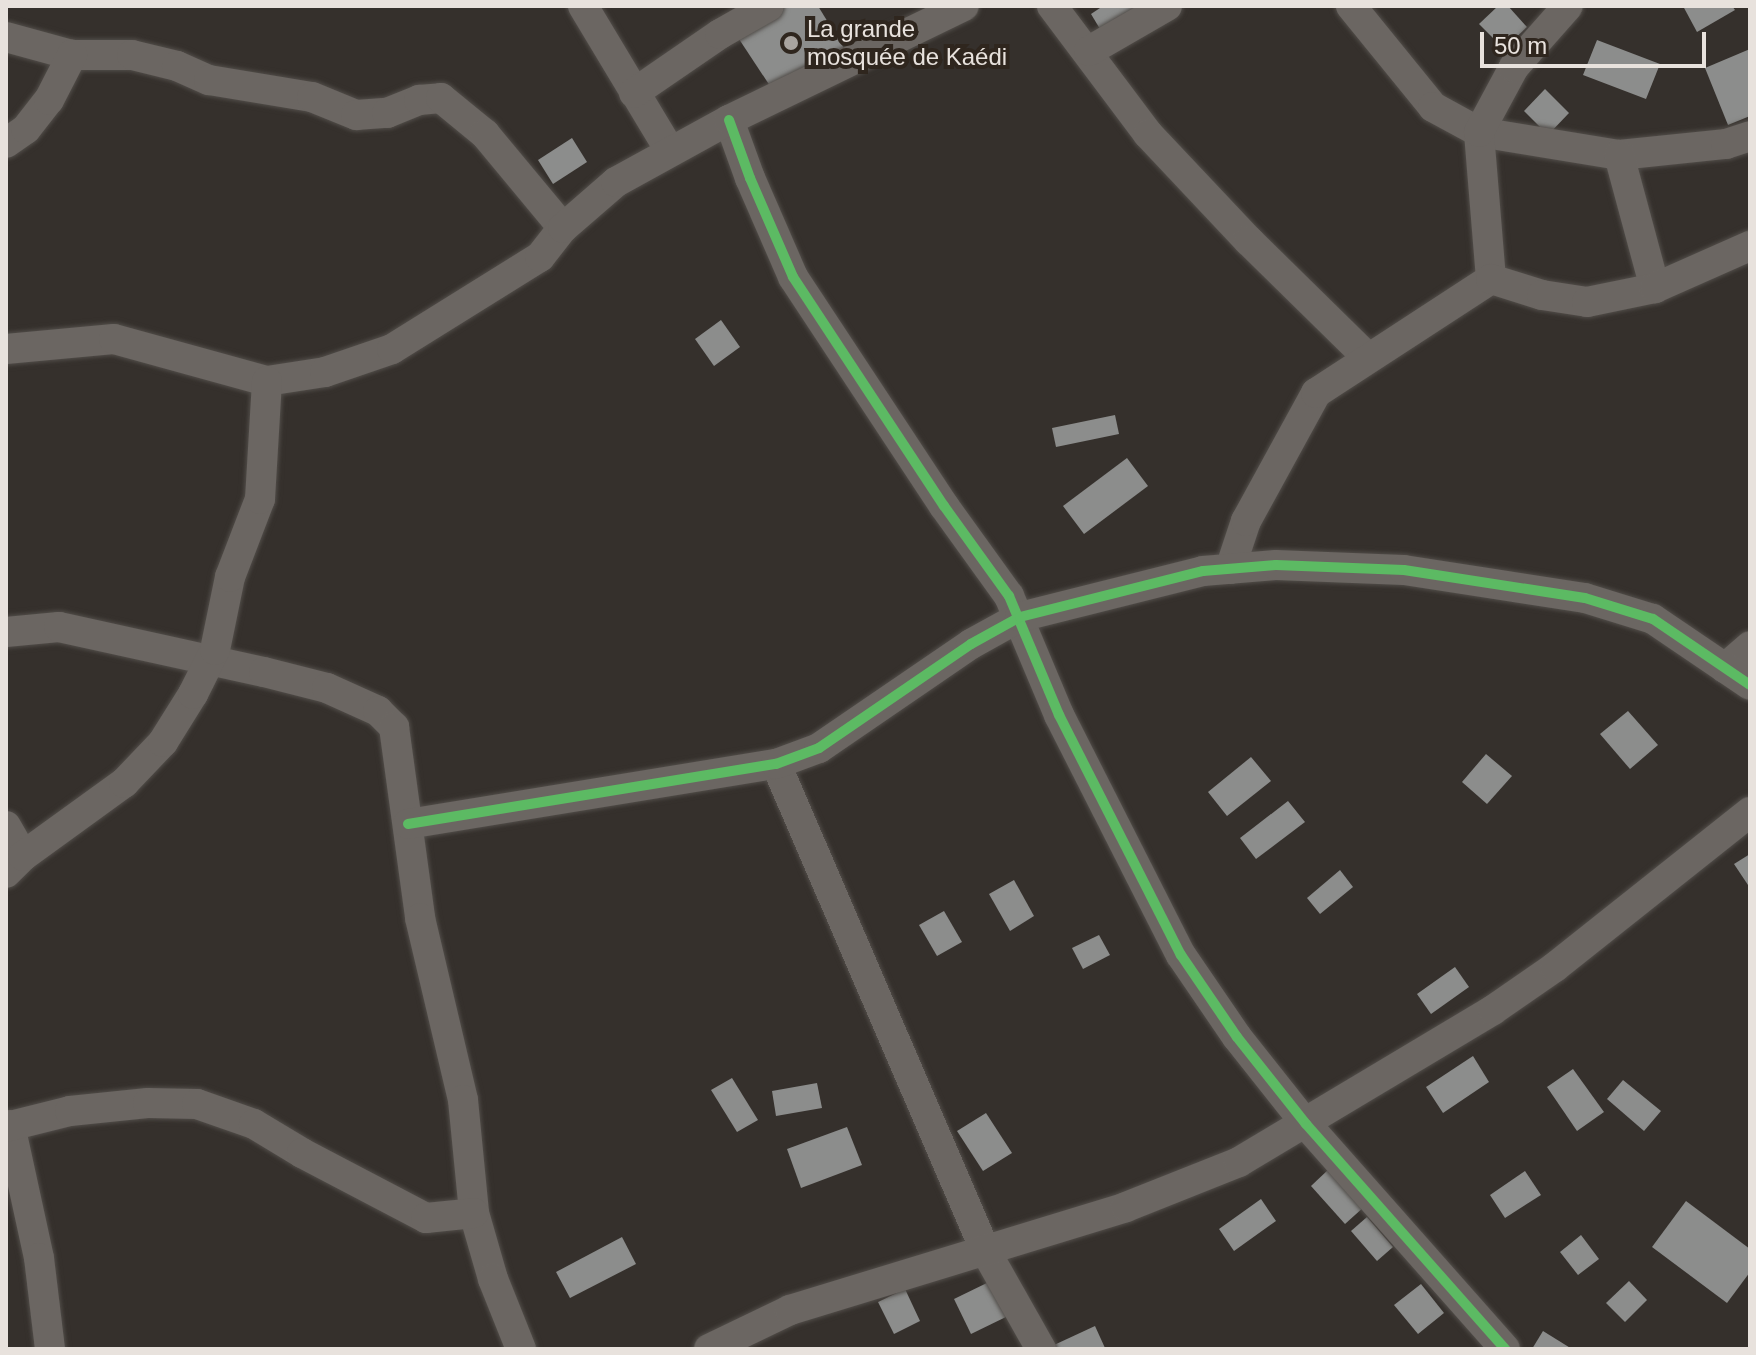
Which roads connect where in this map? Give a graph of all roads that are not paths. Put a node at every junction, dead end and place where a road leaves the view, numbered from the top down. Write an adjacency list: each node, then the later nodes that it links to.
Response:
1 (583, 6): 11 (street)
2 (769, 6): 11 (street)
3 (964, 6): 12 (street)
4 (1052, 6): 9 (street)
5 (1167, 6): 9 (street)
6 (1351, 6): 13 (street)
7 (1568, 6): 13 (street)
8 (6, 37): 10 (street)
9 (1089, 51): 23 (street)
10 (72, 55): 15 (street); 18 (street)
11 (634, 93): 16 (street)
12 (729, 120): 16 (street); 26 (street)
13 (1479, 132): 17 (street); 20 (street)
14 (1750, 136): 17 (street)
15 (6, 143)
16 (670, 151): 18 (street)
17 (1619, 155): 21 (street)
18 (563, 228): 24 (street)
19 (1750, 246): 21 (street)
20 (1491, 279): 21 (street); 23 (street)
21 (1655, 288)
22 (6, 349): 24 (street)
23 (1368, 358): 25 (street)
24 (267, 381): 29 (street)
25 (1230, 569): 26 (street); 30 (street)
26 (1020, 617): 31 (street); 36 (street)
27 (6, 632): 29 (street)
28 (1750, 646): 30 (street)
29 (209, 662): 33 (street); 35 (street)
30 (1738, 676)
31 (776, 764): 33 (street); 39 (street)
32 (1750, 812): 36 (street)
33 (408, 824): 38 (street)
34 (6, 826): 35 (street)
35 (15, 864)
36 (1306, 1124): 39 (street); 44 (street)
37 (8, 1126): 38 (street); 41 (street)
38 (474, 1213): 42 (street)
39 (985, 1250): 40 (street); 43 (street)
40 (726, 1345)
41 (50, 1349)
42 (521, 1349)
43 (1041, 1349)
44 (1505, 1349)

